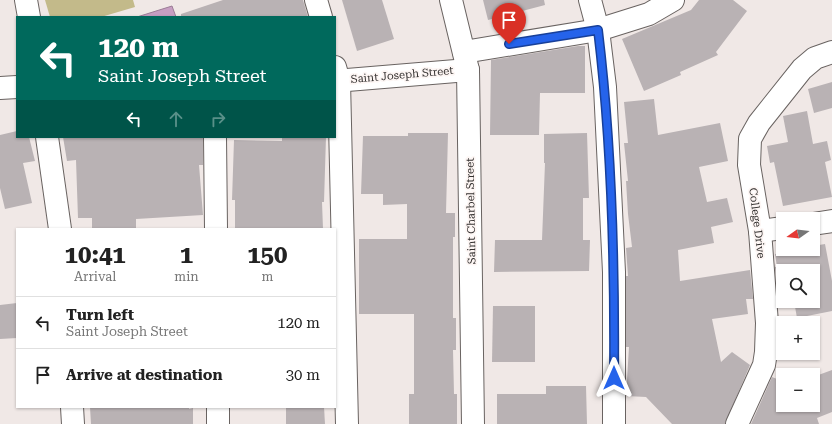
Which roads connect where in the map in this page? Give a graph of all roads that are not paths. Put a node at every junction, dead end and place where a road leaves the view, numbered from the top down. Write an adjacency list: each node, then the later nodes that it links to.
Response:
1 (26, 0): 6 (street)
2 (316, 0): 7 (street)
3 (451, 0): 10 (street, Saint Charbel Street)
4 (590, 0): 8 (street)
5 (673, 0): 8 (street, Saint Joseph Street)
6 (29, 16)
7 (321, 16)
8 (598, 30): 10 (street, Saint Joseph Street); 28 (street)
9 (832, 52): 21 (street, College Drive)
10 (466, 61): 11 (street, Saint Joseph Street); 27 (street, Saint Charbel Street)
11 (336, 77): 26 (street)
12 (16, 87): 13 (street)
13 (0, 88)
14 (47, 138): 18 (street)
15 (215, 138): 19 (street)
16 (832, 221): 17 (street)
17 (820, 223)
18 (60, 228)
19 (216, 228)
20 (776, 229): 21 (street)
21 (760, 231): 29 (street, College Drive)
22 (72, 408): 24 (street)
23 (218, 408): 25 (street)
24 (73, 424)
25 (218, 424)
26 (347, 424)
27 (473, 424)
28 (614, 424)
29 (737, 424)

